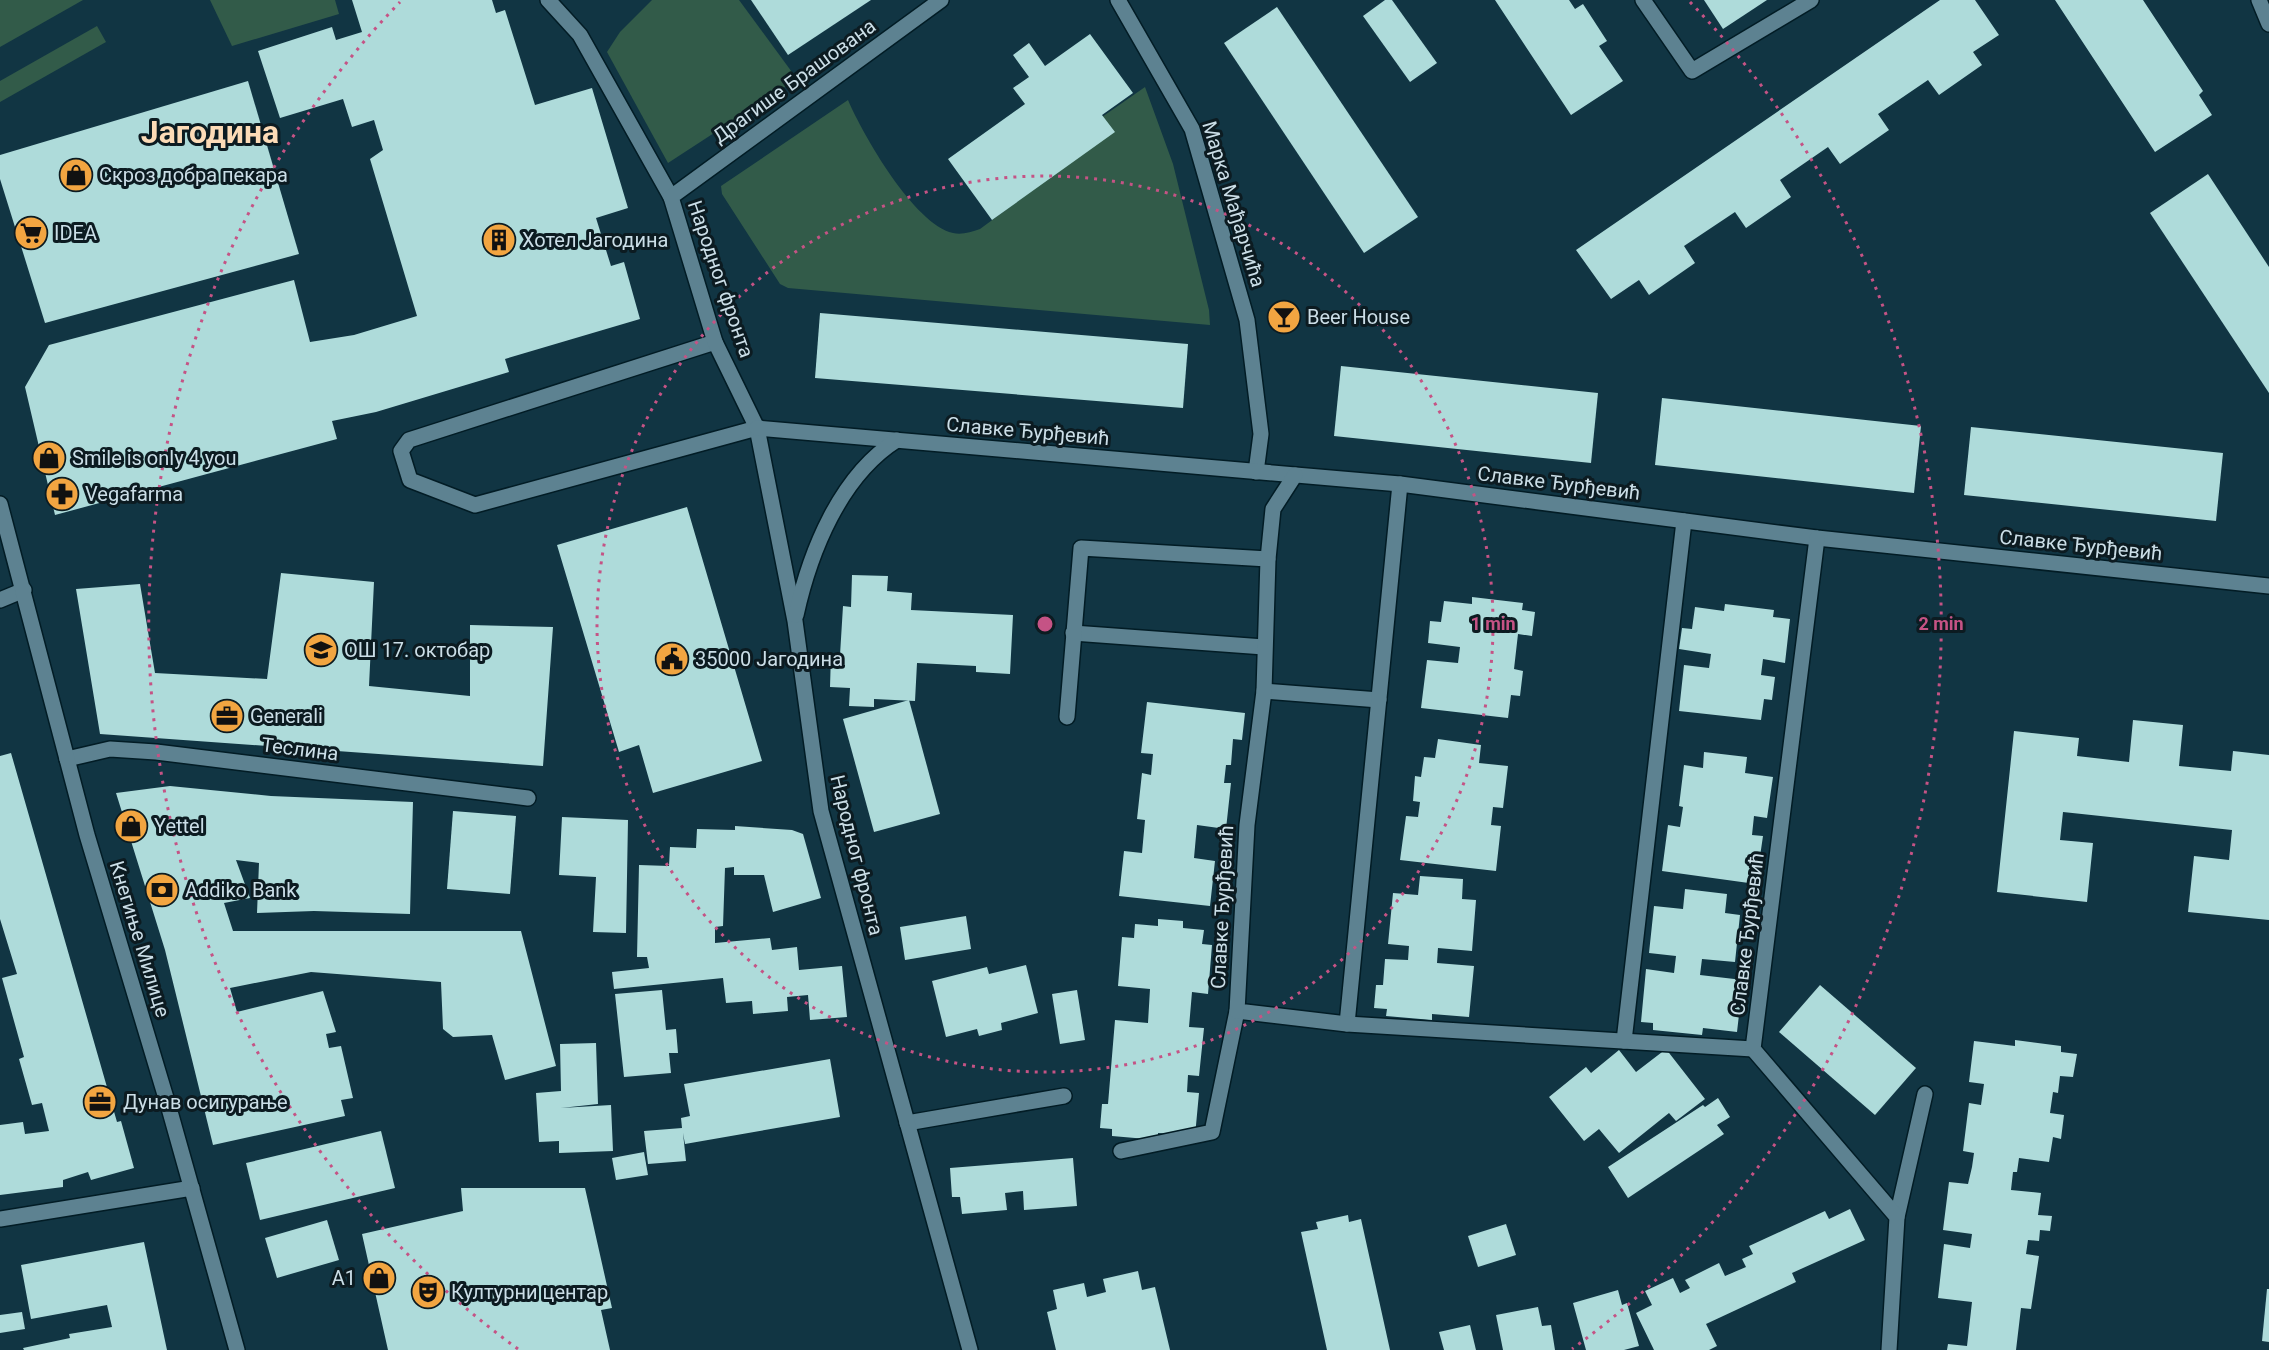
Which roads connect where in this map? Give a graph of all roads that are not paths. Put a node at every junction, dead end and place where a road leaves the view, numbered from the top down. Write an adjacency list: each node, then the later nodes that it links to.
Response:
1 (548, 0): 8 (street, Народног фронта)
2 (941, 0): 8 (street, Драгише Брашована)
3 (1118, 0): 12 (street, Марка Мађарчића)
4 (1643, 0): 5 (street)
5 (1811, 0)
6 (2259, 0): 7 (street)
7 (2269, 24)
8 (671, 197): 9 (street, Народног фронта)
9 (715, 342): 10 (street, Народног фронта); 10 (street)
10 (757, 428): 11 (street, Славке Ђурђевић); 22 (street, Народног фронта)
11 (897, 440): 12 (street, Славке Ђурђевић); 22 (street)
12 (1256, 472): 13 (street, Славке Ђурђевић)
13 (1296, 475): 14 (street, Славке Ђурђевић); 18 (street, Славке Ђурђевић)
14 (1400, 484): 16 (street, Славке Ђурђевић); 26 (street)
15 (0, 504): 20 (street, Кнегиње Милице)
16 (1684, 520): 17 (street, Славке Ђурђевић); 32 (street)
17 (1817, 538): 19 (street, Славке Ђурђевић); 33 (street, Славке Ђурђевић)
18 (1268, 559): 23 (street); 24 (street, Славке Ђурђевић)
19 (2269, 586)
20 (24, 590): 21 (street); 28 (street, Кнегиње Милице)
21 (0, 600)
22 (795, 621): 36 (street, Народног фронта)
23 (1073, 633): 24 (street); 27 (street)
24 (1264, 647): 25 (street, Славке Ђурђевић)
25 (1264, 691): 26 (street); 30 (street, Славке Ђурђевић)
26 (1379, 700): 31 (street)
27 (1067, 717)
28 (67, 759): 29 (street, Теслина); 38 (street, Кнегиње Милице)
29 (528, 798)
30 (1237, 1011): 31 (street, Славке Ђурђевић); 37 (street)
31 (1347, 1024): 32 (street, Славке Ђурђевић)
32 (1624, 1041): 33 (street, Славке Ђурђевић)
33 (1754, 1049): 39 (street)
34 (1926, 1094): 39 (street)
35 (1064, 1096): 36 (street)
36 (907, 1123): 42 (street, Народног фронта)
37 (1121, 1151)
38 (192, 1188): 40 (street); 41 (street, Кнегиње Милице)
39 (1897, 1217): 43 (street)
40 (0, 1219)
41 (237, 1350)
42 (970, 1350)
43 (1889, 1350)

